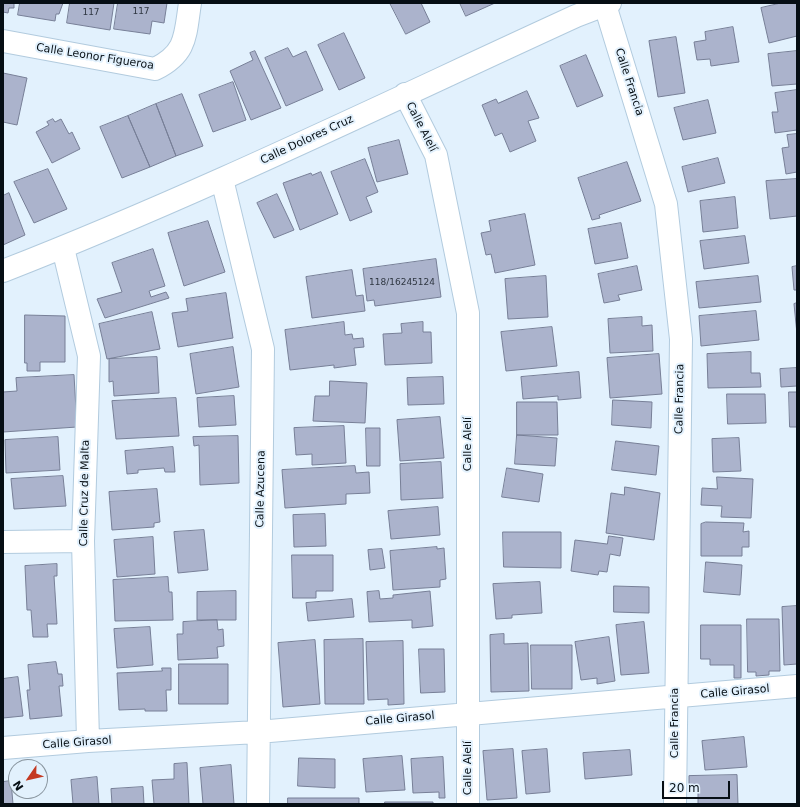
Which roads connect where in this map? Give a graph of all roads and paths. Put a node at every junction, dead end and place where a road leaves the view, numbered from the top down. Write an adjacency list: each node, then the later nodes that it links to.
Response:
1 (190, 3): 3 (street, Calle Leonor Figueroa)
2 (607, 4): 4 (street, Calle Dolores Cruz); 11 (street, Calle Francia)
3 (3, 41)
4 (405, 94): 5 (street, Calle Dolores Cruz); 12 (street, Calle Alelí)
5 (222, 179): 6 (street, Calle Dolores Cruz); 13 (street, Calle Azucena)
6 (63, 248): 7 (street, Calle Dolores Cruz); 8 (street, Calle Cruz de Malta)
7 (3, 271)
8 (83, 541): 9 (street); 14 (street, Calle Cruz de Malta)
9 (3, 542)
10 (797, 686): 11 (street, Calle Girasol)
11 (676, 697): 12 (street, Calle Girasol); 18 (street, Calle Francia)
12 (467, 713): 13 (street, Calle Girasol); 17 (street, Calle Alelí)
13 (258, 732): 14 (street, Calle Girasol); 16 (street, Calle Azucena)
14 (88, 741): 15 (street, Calle Girasol)
15 (3, 748)
16 (258, 804)
17 (468, 804)
18 (675, 804)

